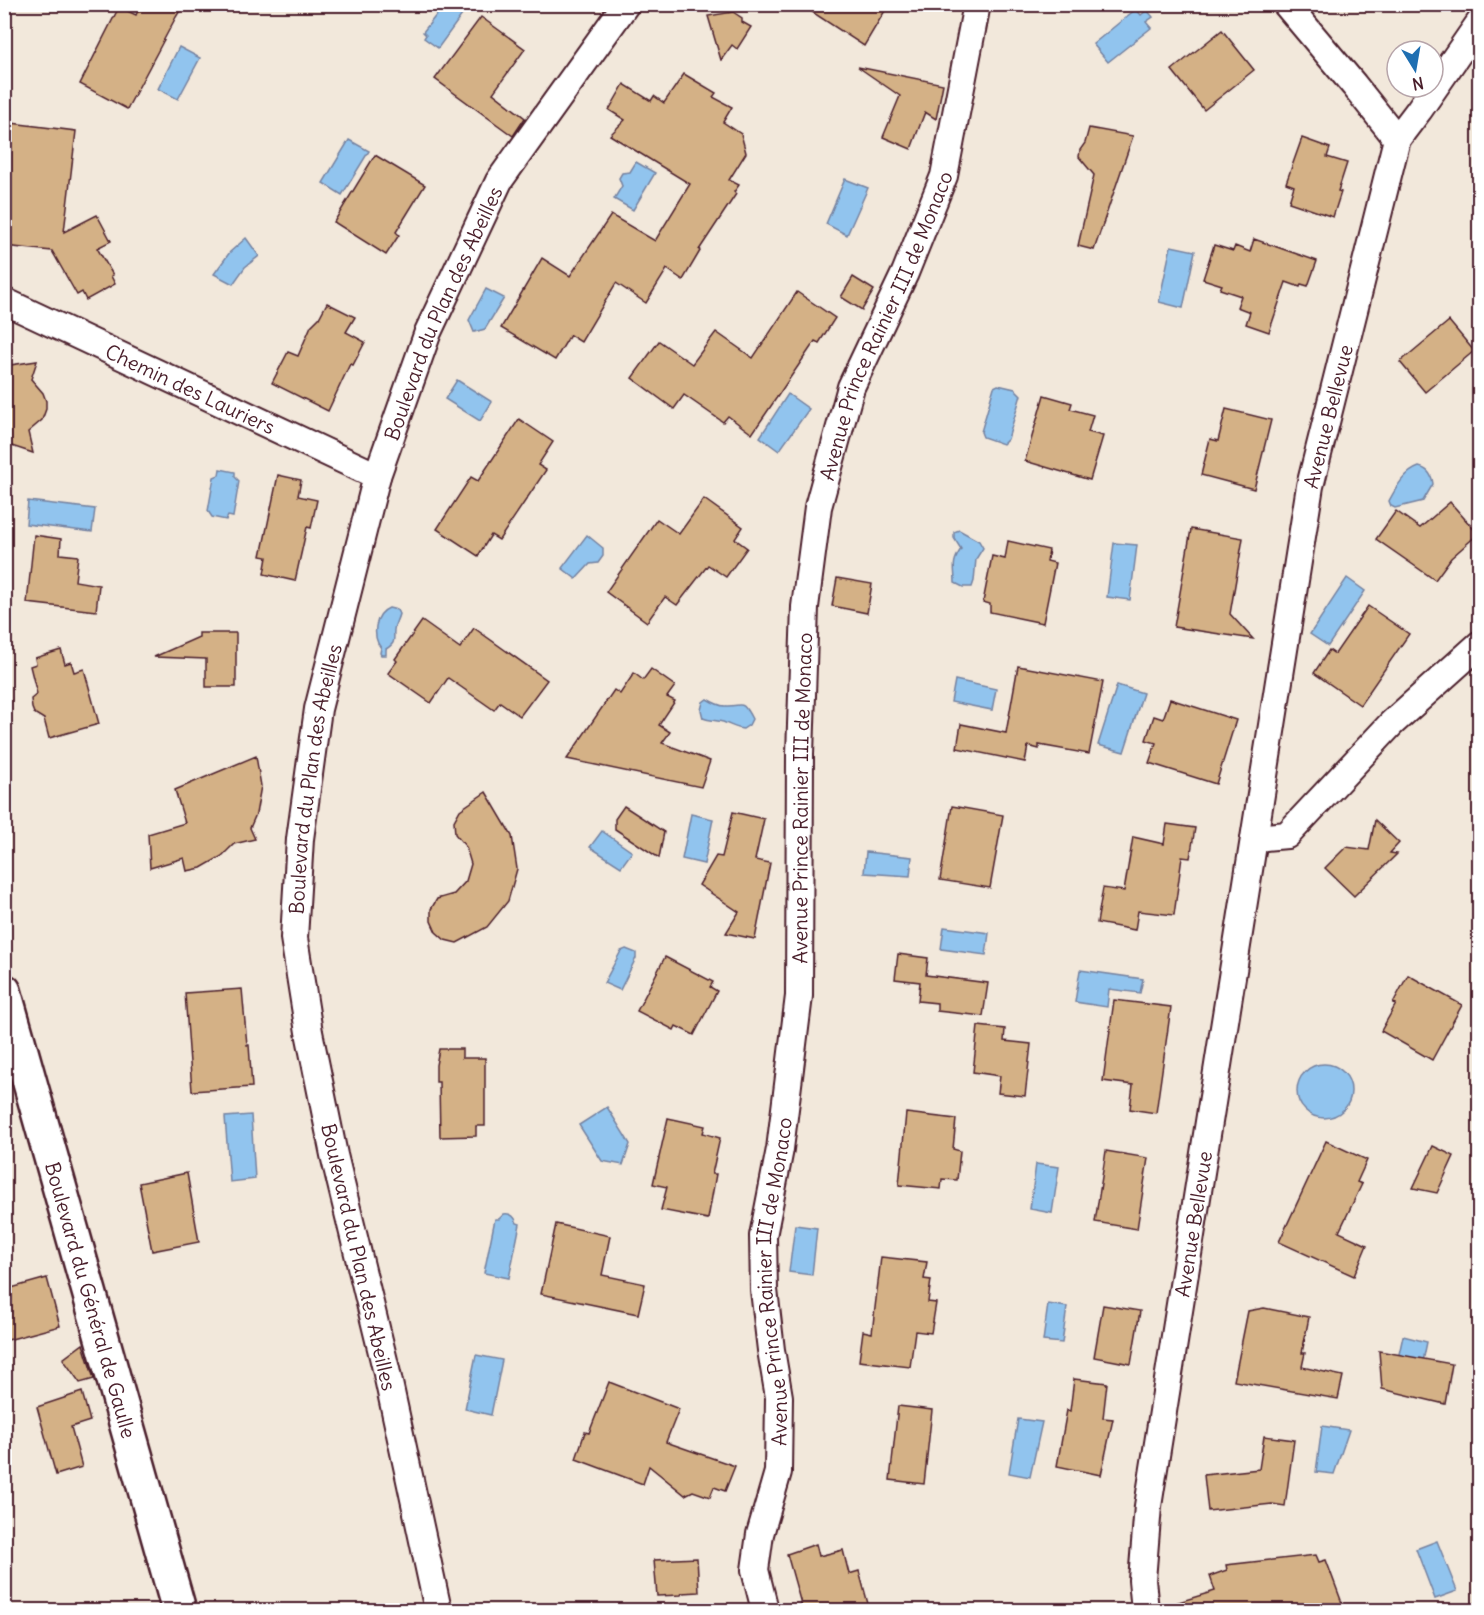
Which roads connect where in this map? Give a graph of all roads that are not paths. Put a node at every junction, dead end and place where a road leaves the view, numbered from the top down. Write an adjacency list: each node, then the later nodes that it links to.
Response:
1 (626, 4): 7 (street, Boulevard du Plan des Abeilles)
2 (978, 4): 13 (street, Avenue Prince Rainier III de Monaco)
3 (1286, 4): 5 (street)
4 (1479, 22): 5 (street, Avenue Bellevue)
5 (1397, 139): 9 (street, Avenue Bellevue)
6 (4, 301): 7 (street, Chemin des Lauriers)
7 (377, 476): 12 (street, Boulevard du Plan des Abeilles)
8 (1479, 644): 9 (street)
9 (1255, 838): 14 (street, Avenue Bellevue)
10 (4, 991): 11 (street, Boulevard du Général de Gaulle)
11 (179, 1611)
12 (438, 1611)
13 (765, 1611)
14 (1145, 1611)

